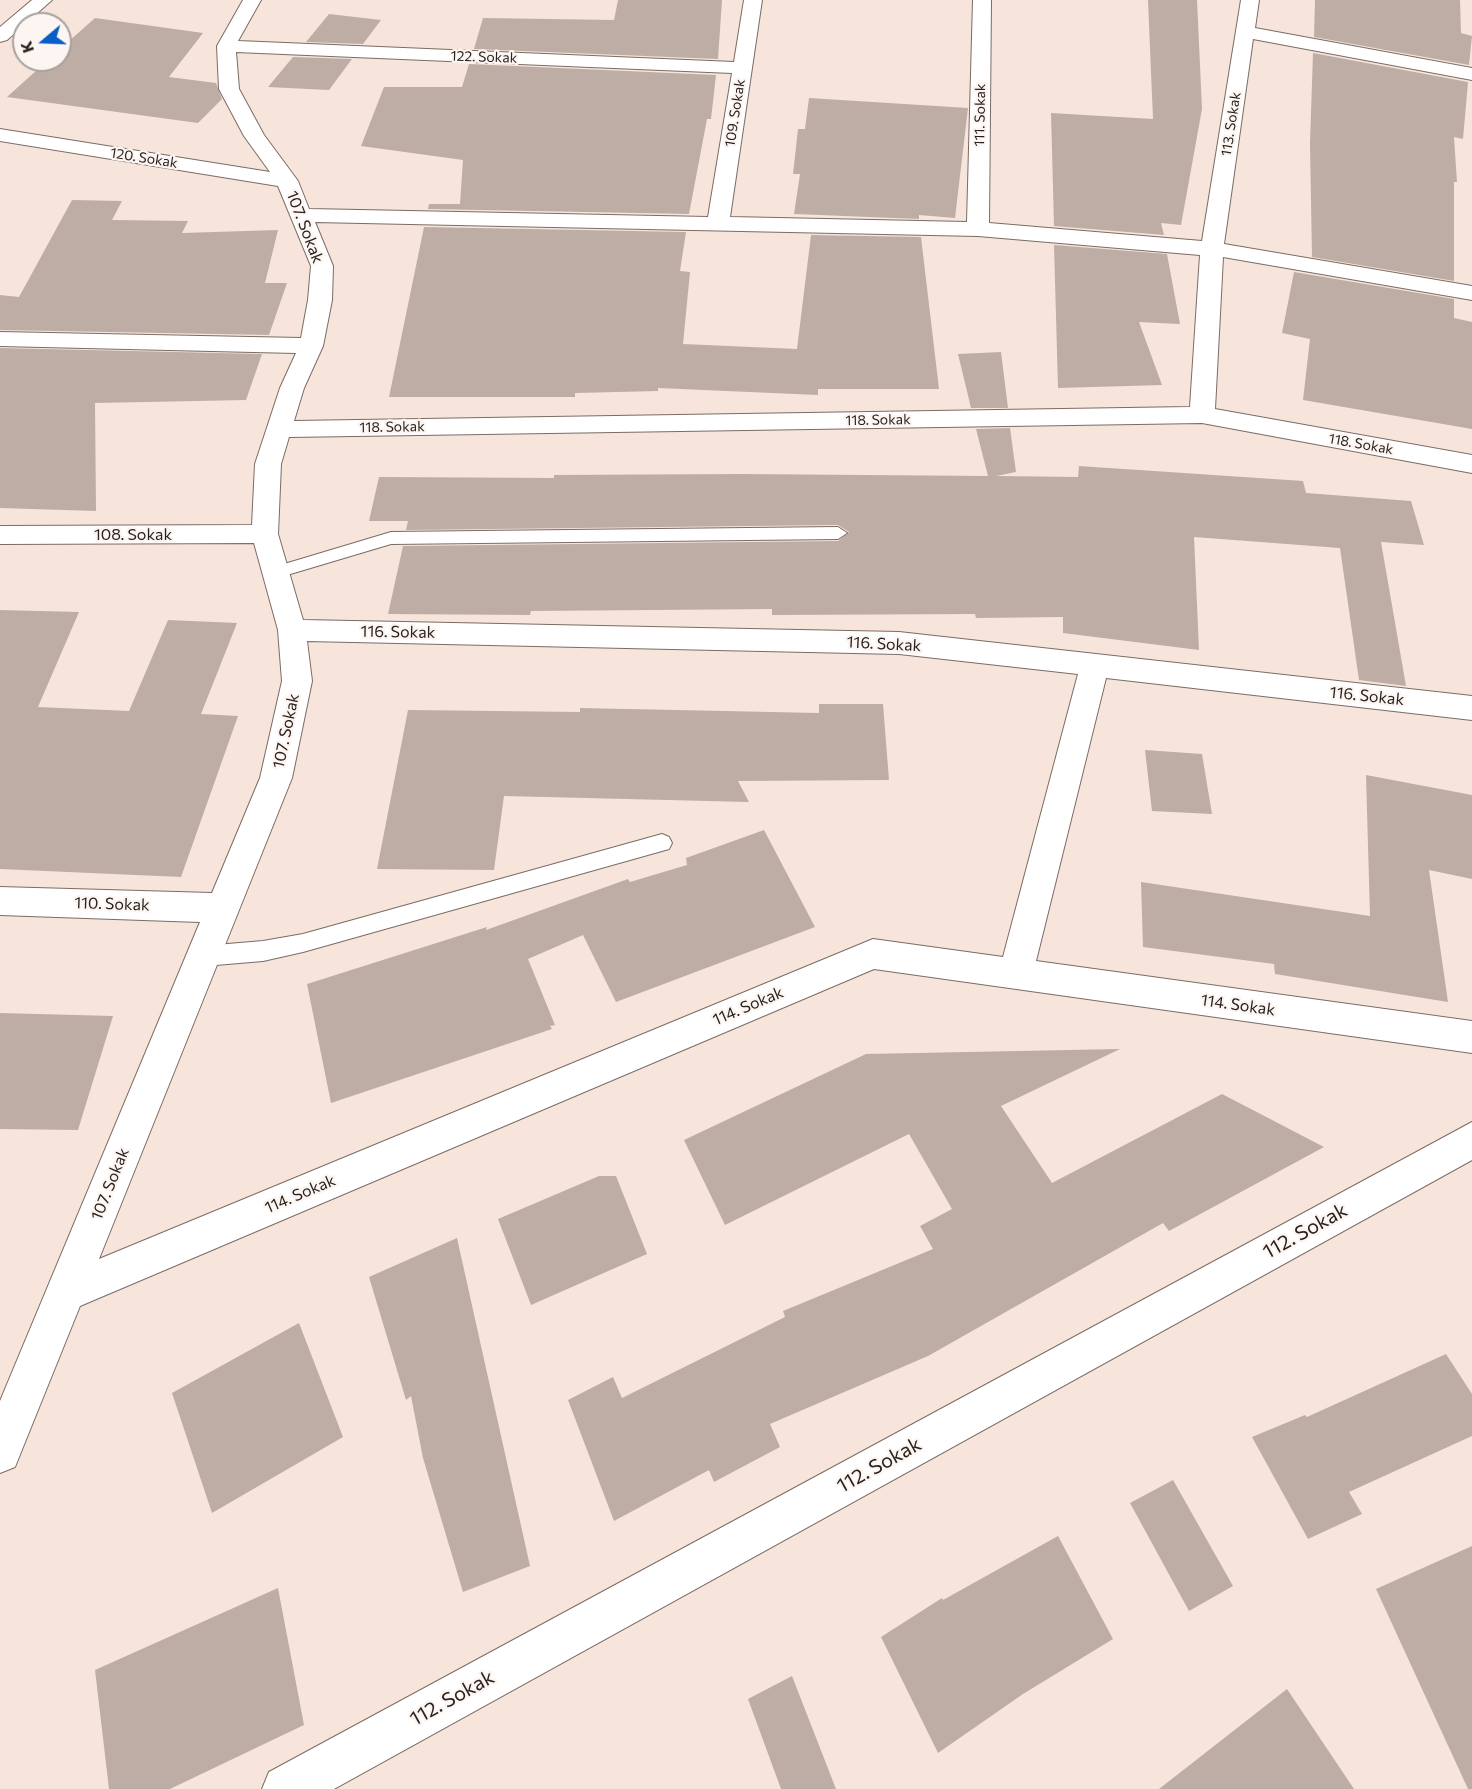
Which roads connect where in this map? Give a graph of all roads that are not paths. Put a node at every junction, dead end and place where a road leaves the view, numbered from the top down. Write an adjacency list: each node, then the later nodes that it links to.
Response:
1 (12, 0): 6 (street)
2 (252, 0): 9 (street, 107. Sokak)
3 (753, 0): 10 (street, 109. Sokak)
4 (982, 0): 16 (street, 111. Sokak)
5 (1250, 0): 7 (street, 113. Sokak)
6 (39, 2): 8 (street)
7 (1245, 32): 11 (street); 17 (street, 113. Sokak)
8 (0, 36)
9 (226, 46): 10 (street, 122. Sokak); 13 (street, 107. Sokak)
10 (742, 68): 15 (street, 109. Sokak)
11 (1472, 74)
12 (0, 135): 13 (street, 120. Sokak)
13 (288, 181): 14 (street, 107. Sokak)
14 (302, 216): 15 (street); 20 (street, 107. Sokak)
15 (718, 225): 16 (street)
16 (978, 229): 17 (street)
17 (1212, 249): 18 (street); 21 (street, 113. Sokak)
18 (1472, 293)
19 (0, 339): 20 (street)
20 (311, 346): 22 (street, 107. Sokak)
21 (1202, 415): 22 (street, 118. Sokak); 23 (street, 118. Sokak)
22 (279, 429): 25 (street, 107. Sokak)
23 (1472, 464)
24 (838, 533): 27 (lane)
25 (265, 534): 26 (street, 108. Sokak); 27 (street, 107. Sokak)
26 (0, 535)
27 (277, 572): 28 (street, 107. Sokak)
28 (292, 630): 29 (street, 116. Sokak); 33 (street, 107. Sokak)
29 (1095, 665): 30 (street, 116. Sokak); 35 (street)
30 (1472, 708)
31 (662, 843): 34 (lane)
32 (0, 901): 33 (street, 110. Sokak)
33 (224, 908): 34 (street, 107. Sokak)
34 (204, 956): 38 (street, 107. Sokak)
35 (1016, 974): 36 (street, 114. Sokak); 38 (street, 114. Sokak)
36 (1472, 1037)
37 (1472, 1140): 40 (street, 112. Sokak)
38 (66, 1292): 39 (street, 107. Sokak)
39 (0, 1452)
40 (286, 1789)

